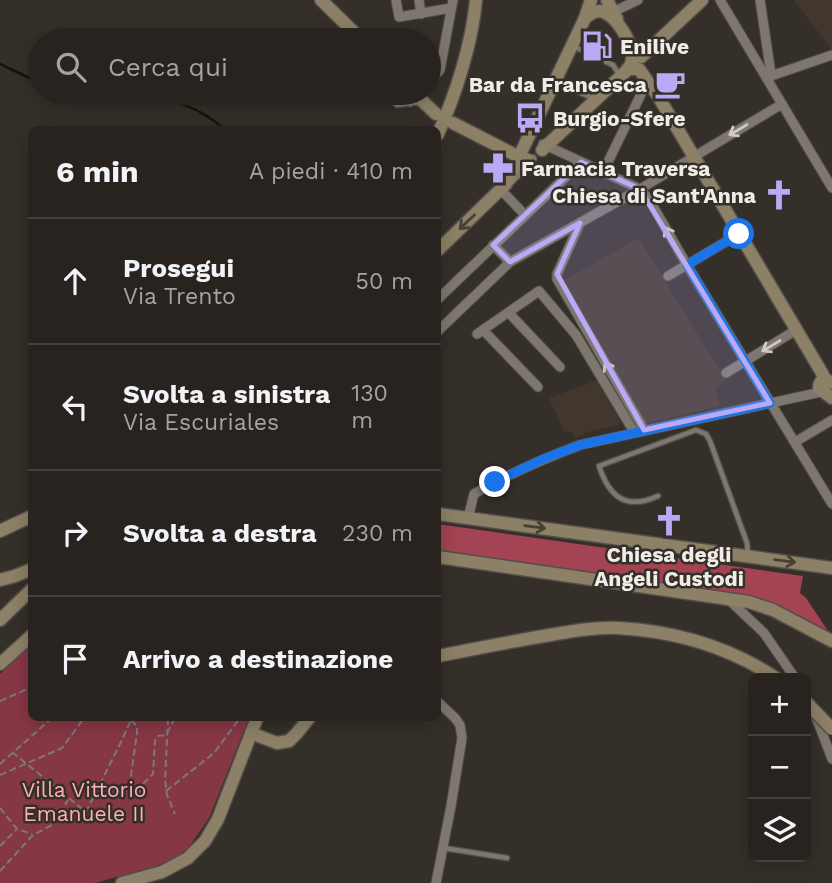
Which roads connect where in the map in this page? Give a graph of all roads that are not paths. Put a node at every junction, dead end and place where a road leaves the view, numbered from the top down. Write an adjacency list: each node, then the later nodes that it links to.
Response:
1 (321, 0): 15 (main road)
2 (396, 0): 13 (street)
3 (419, 0): 13 (street)
4 (476, 0): 29 (main road)
5 (591, 0): 14 (main road)
6 (607, 0): 12 (main road)
7 (638, 0): 12 (street)
8 (702, 0): 19 (main road)
9 (720, 0): 22 (street)
10 (760, 1): 22 (street)
11 (452, 4): 13 (street); 20 (street)
12 (613, 12): 16 (main road)
13 (421, 14)
14 (585, 19): 16 (main road); 17 (main road)
15 (350, 28)
16 (622, 29): 19 (main road); 21 (main road)
17 (572, 46): 21 (lane); 24 (main road)
18 (832, 55): 22 (street)
19 (641, 57): 25 (main road)
20 (441, 64)
21 (624, 73): 23 (main road); 26 (main road)
22 (769, 76): 27 (street)
23 (648, 80): 25 (main road); 35 (street)
24 (555, 82): 26 (lane); 30 (main road)
25 (658, 96): 33 (main road)
26 (596, 99): 31 (main road)
27 (782, 104): 33 (street, one-way to 33); 37 (street)
28 (453, 123): 32 (main road)
29 (441, 127)
30 (528, 139): 31 (main road); 32 (main road)
31 (544, 146): 32 (main road); 34 (street)
32 (525, 157): 36 (main road)
33 (693, 157): 38 (street); 41 (main road)
34 (581, 162): 35 (street); 39 (street)
35 (603, 172): 38 (street)
36 (504, 187): 39 (street); 43 (main road, one-way to 43)
37 (832, 188)
38 (640, 189): 40 (street); 45 (street, one-way to 38)
39 (525, 215): 42 (street)
40 (580, 223): 44 (street); 58 (street, one-way to 40)
41 (739, 234): 45 (street); 50 (main road)
42 (493, 245): 44 (street); 47 (street)
43 (441, 247)
44 (510, 262): 49 (street)
45 (687, 265): 46 (street); 51 (street)
46 (668, 276)
47 (441, 296)
48 (509, 313): 52 (street); 54 (street); 58 (street)
49 (441, 328)
50 (796, 330): 51 (street, one-way to 51); 55 (main road)
51 (746, 361): 53 (street); 56 (street)
52 (560, 367)
53 (726, 373)
54 (538, 387)
55 (828, 388): 56 (street)
56 (770, 403): 58 (street); 59 (street)
57 (832, 420): 59 (street)
58 (639, 431): 64 (street)
59 (795, 442): 61 (street)
60 (658, 496): 66 (lane)
61 (832, 504)
62 (441, 514): 64 (main road)
63 (28, 518): 65 (main road)
64 (468, 518): 66 (main road, one-way to 66)
65 (0, 531)
66 (748, 556): 68 (main road, one-way to 68)
67 (441, 557): 72 (main road)
68 (832, 568)
69 (28, 571): 70 (main road)
70 (2, 582)
71 (28, 593): 73 (main road)
72 (727, 598): 75 (main road); 79 (street)
73 (0, 620)
74 (28, 639): 77 (main road)
75 (832, 641)
76 (441, 655): 78 (main road)
77 (0, 664)
78 (768, 673)
79 (792, 673)
80 (441, 705): 90 (street)
81 (811, 707): 89 (street)
82 (811, 707): 86 (main road, bridge)
83 (256, 721): 87 (main road)
84 (295, 721): 88 (main road)
85 (307, 721): 88 (main road)
86 (832, 729)
87 (251, 733): 88 (main road); 92 (main road)
88 (289, 741)
89 (832, 759)
90 (443, 848): 91 (lane); 93 (street)
91 (508, 859)
92 (122, 883)
93 (436, 883)

